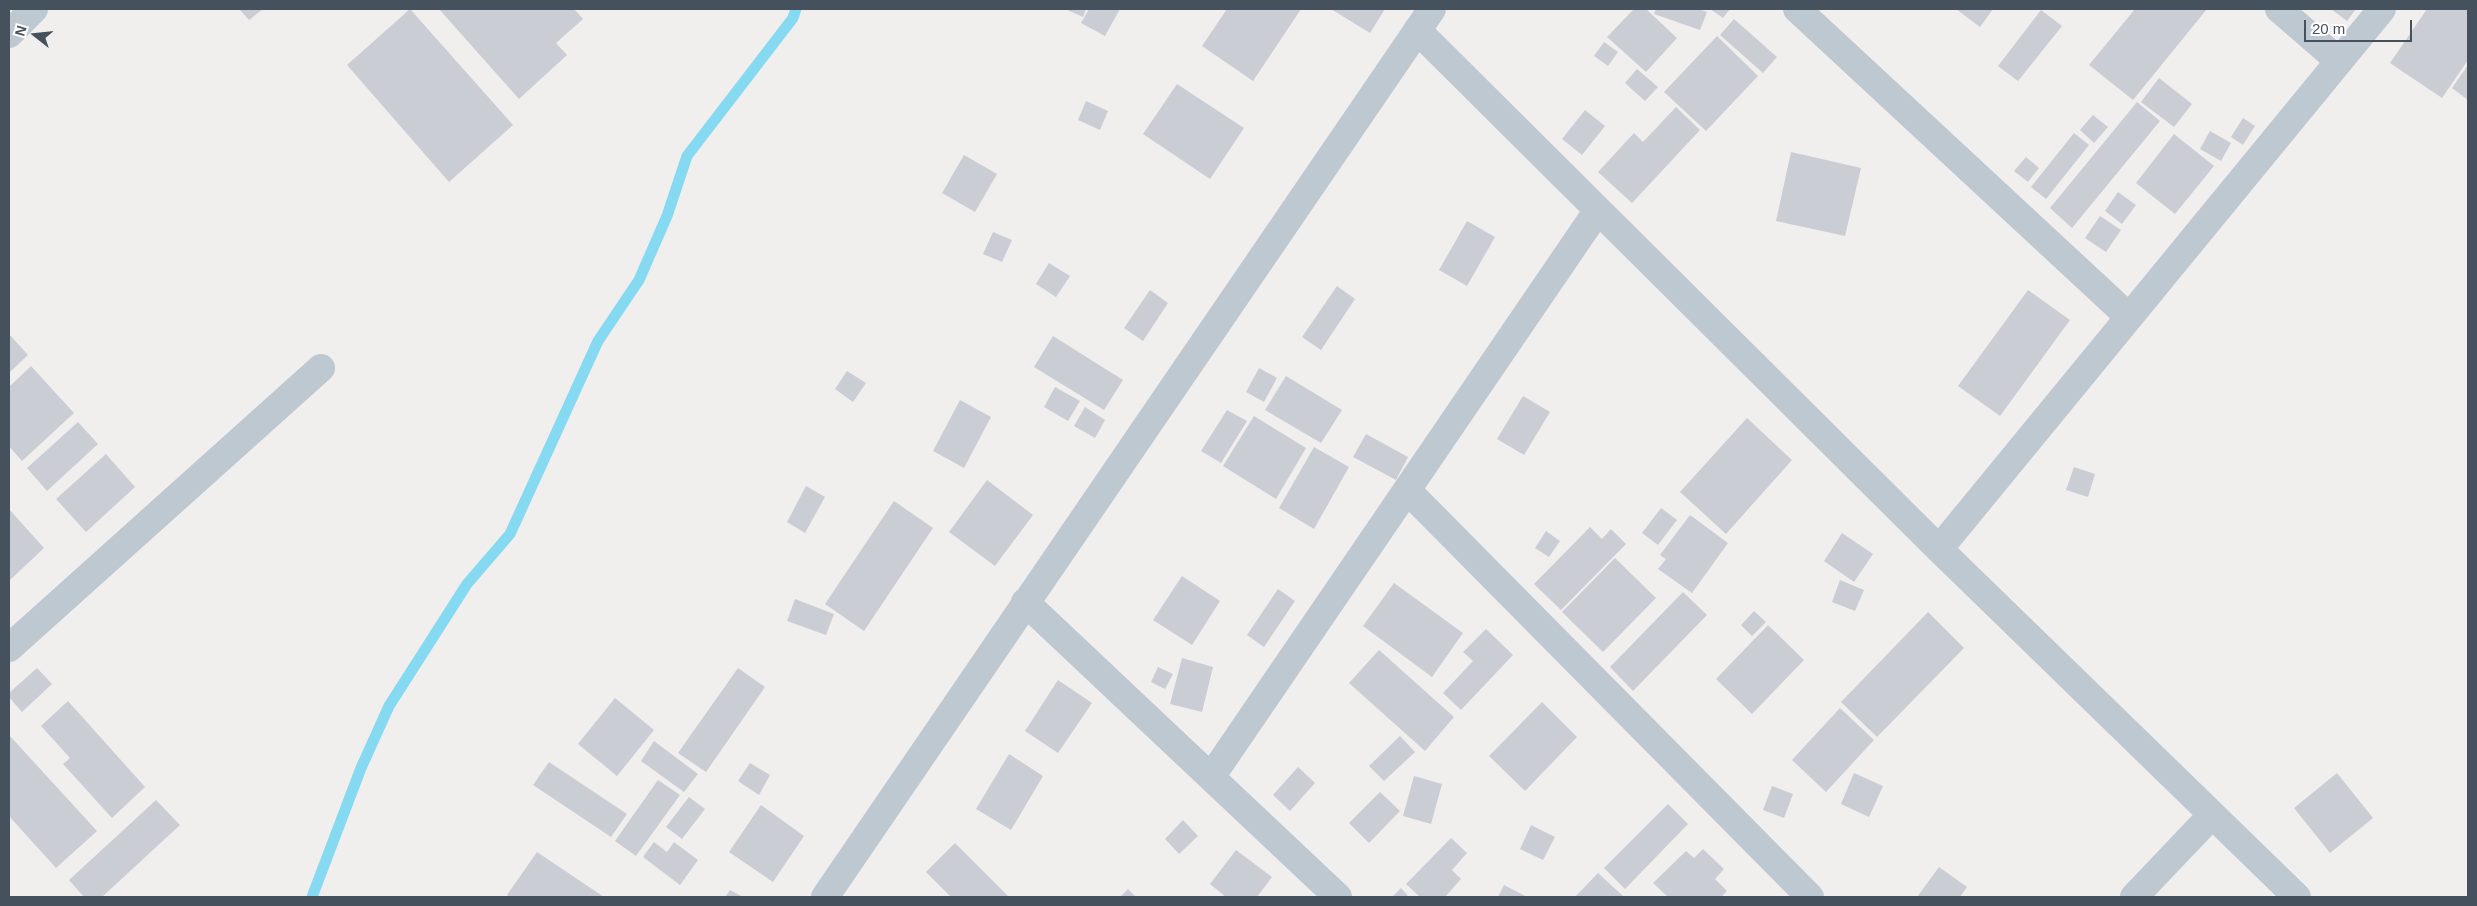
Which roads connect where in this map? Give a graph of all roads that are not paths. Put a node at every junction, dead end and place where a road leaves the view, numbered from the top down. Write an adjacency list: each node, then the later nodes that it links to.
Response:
1 (34, 9): 6 (street)
2 (1796, 9): 9 (street)
3 (2279, 9): 7 (street)
4 (2382, 9): 7 (street)
5 (1424, 19): 8 (street); 13 (street)
6 (9, 34)
7 (2339, 61): 9 (street)
8 (1598, 210): 11 (street); 12 (street)
9 (2128, 316): 12 (street)
10 (321, 368): 14 (street)
11 (1407, 490): 15 (street); 19 (street)
12 (1939, 549): 16 (street)
13 (1025, 602): 15 (street); 17 (street)
14 (9, 648)
15 (1211, 777): 18 (street)
16 (2212, 815): 20 (street); 21 (street)
17 (826, 897)
18 (1338, 897)
19 (1810, 897)
20 (2134, 897)
21 (2297, 897)

